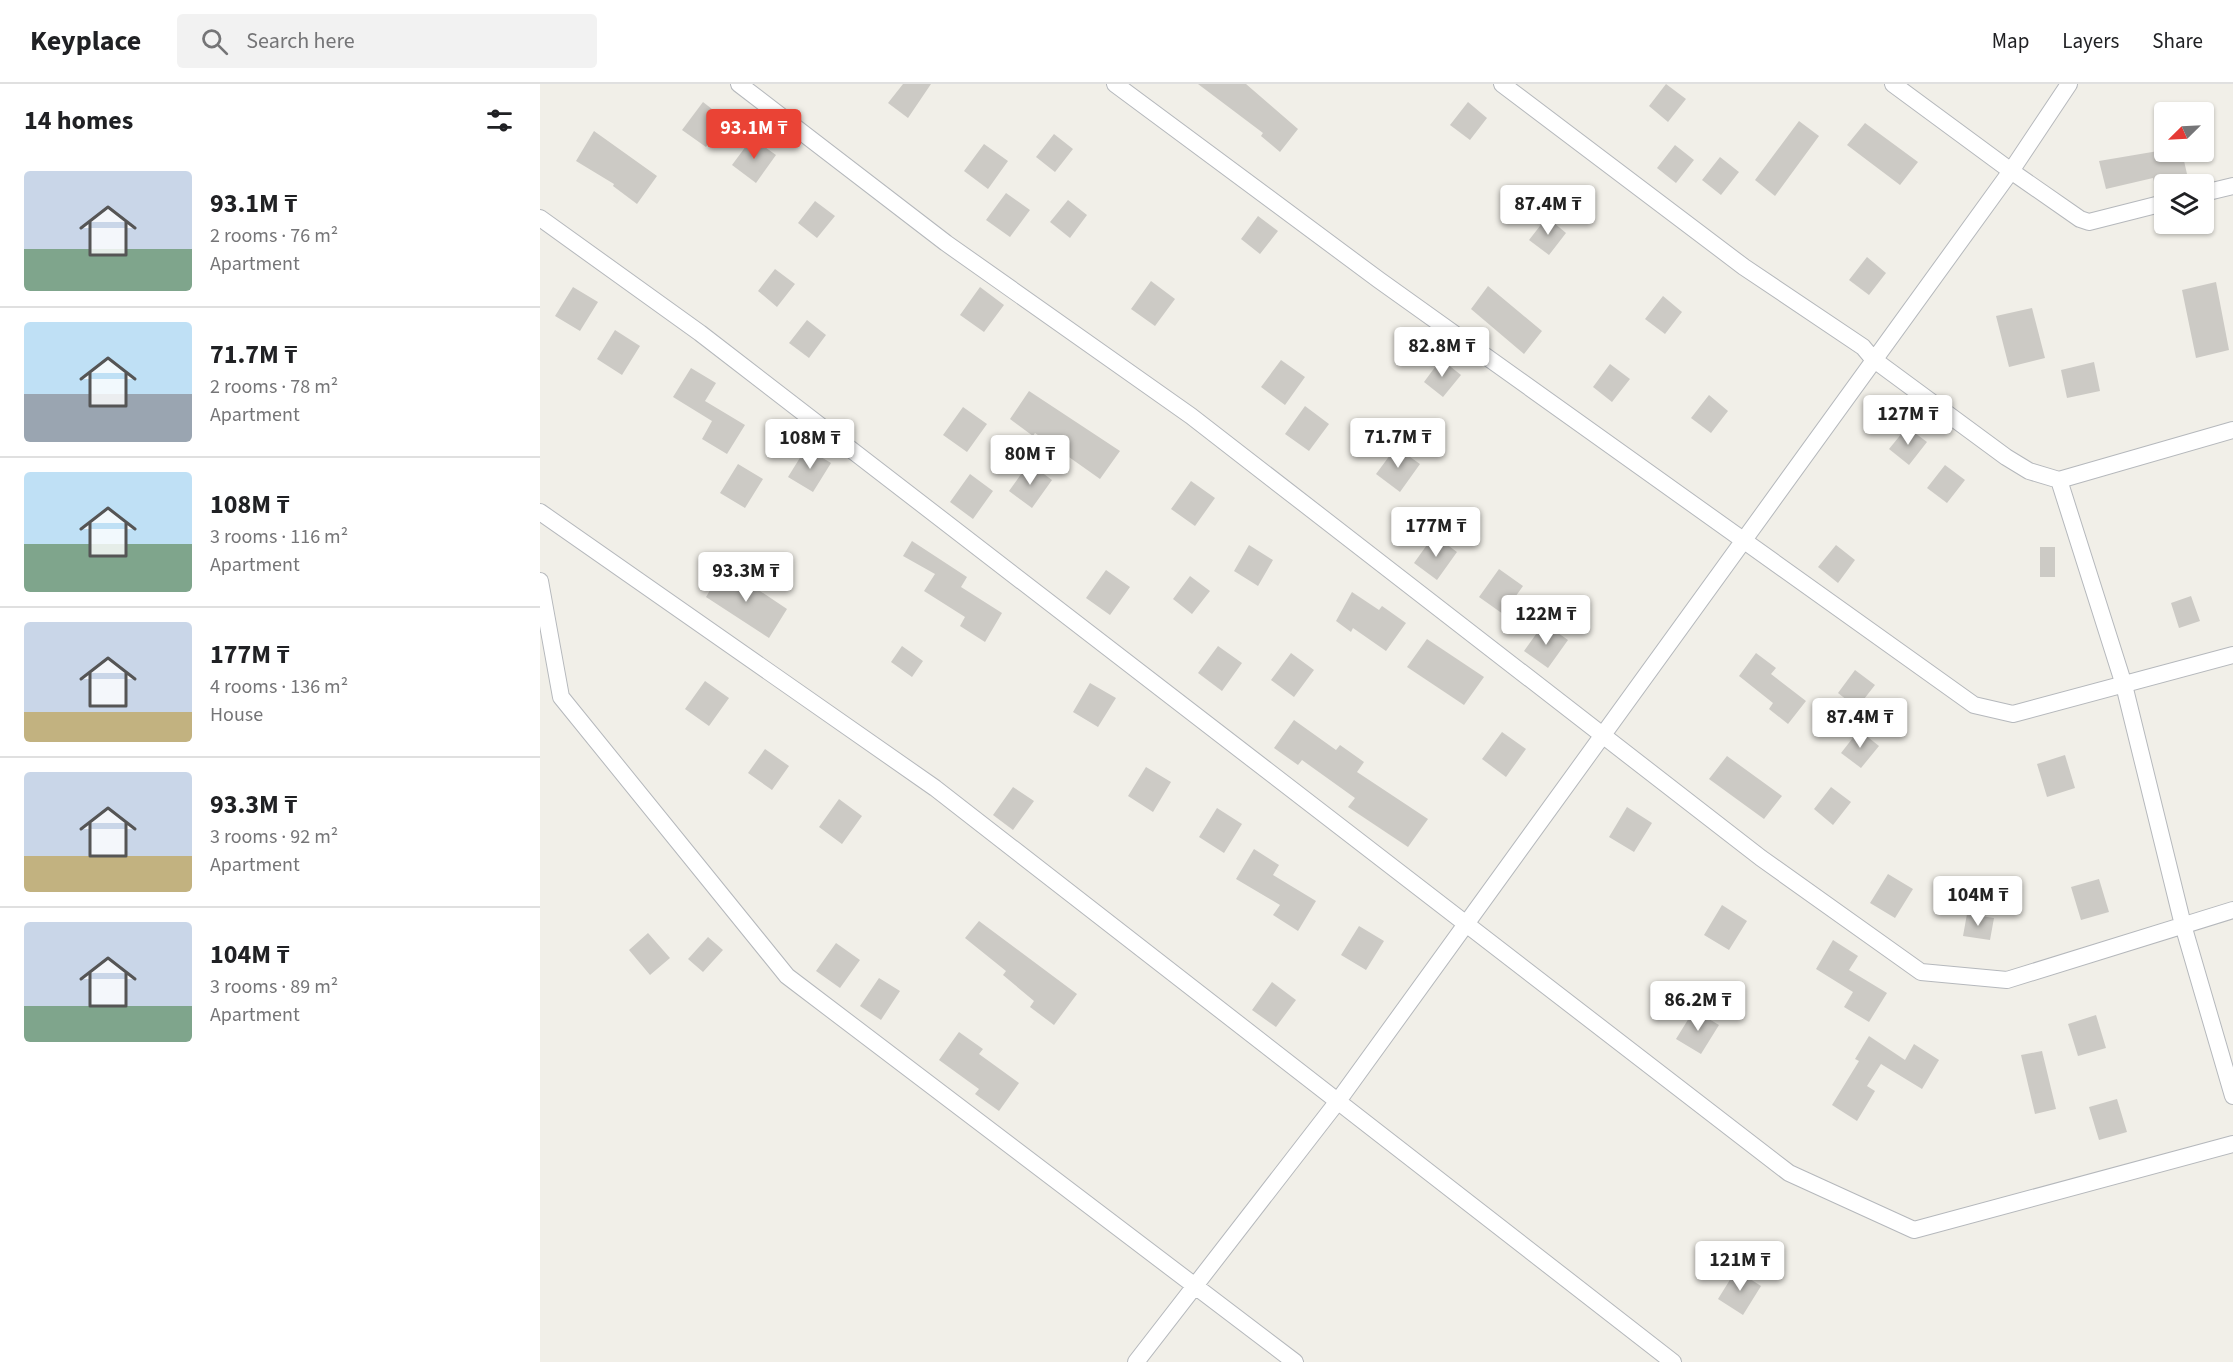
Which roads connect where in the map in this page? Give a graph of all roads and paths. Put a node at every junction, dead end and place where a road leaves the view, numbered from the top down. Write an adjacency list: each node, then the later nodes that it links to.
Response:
1 (739, 84): 19 (street)
2 (1115, 84): 15 (street)
3 (1502, 84): 11 (street)
4 (1893, 84): 6 (street)
5 (2069, 84): 6 (street)
6 (2011, 171): 9 (street); 11 (street)
7 (2233, 186): 8 (street)
8 (2214, 191)
9 (2154, 206)
10 (540, 218): 21 (street)
11 (1873, 359): 13 (street); 15 (street)
12 (2233, 430): 13 (street)
13 (2059, 480): 18 (street)
14 (540, 512): 24 (street)
15 (1744, 543): 18 (street); 19 (street)
16 (540, 581): 26 (street)
17 (2233, 656): 18 (street)
18 (2124, 685): 22 (street)
19 (1604, 736): 21 (street); 22 (street)
20 (2233, 910): 22 (street)
21 (1467, 924): 24 (street); 25 (street)
22 (2183, 925): 23 (street)
23 (2233, 1096)
24 (1338, 1101): 26 (street); 29 (street)
25 (2233, 1144)
26 (1195, 1286): 27 (street); 28 (street)
27 (1136, 1362)
28 (1295, 1362)
29 (1673, 1362)

